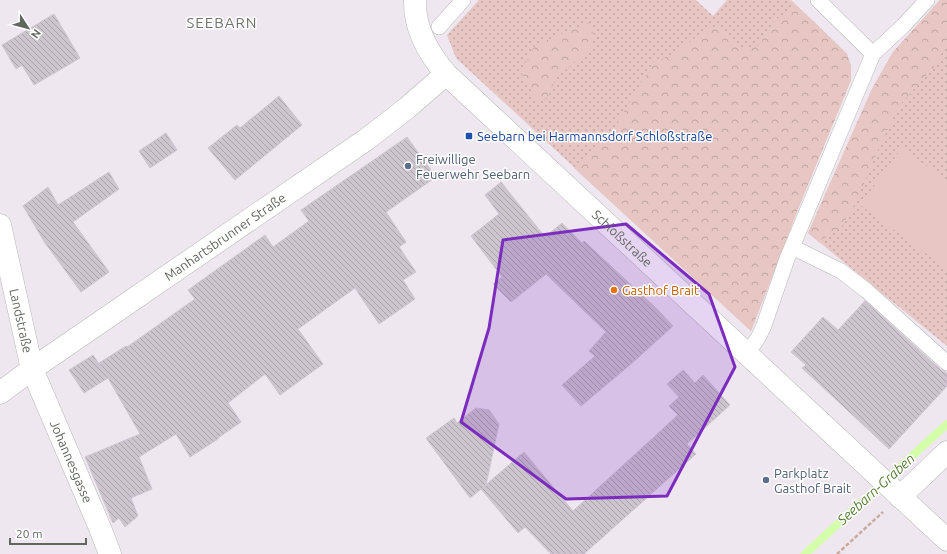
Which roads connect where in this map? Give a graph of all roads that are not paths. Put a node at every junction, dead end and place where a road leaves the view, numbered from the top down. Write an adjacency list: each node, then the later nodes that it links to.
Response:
1 (415, 0): 7 (street, Schloßstraße)
2 (463, 0): 5 (lane)
3 (818, 0): 6 (lane)
4 (927, 0): 6 (lane)
5 (439, 27)
6 (873, 54): 9 (lane)
7 (446, 74): 10 (street, Schloßstraße); 12 (street, Manhartsbrunner Straße)
8 (0, 225): 12 (street, Landstraße)
9 (792, 247): 10 (lane); 11 (lane)
10 (747, 354): 15 (street, Schloßstraße)
11 (947, 363)
12 (32, 369): 13 (street, Manhartsbrunner Straße); 17 (street, Johannesgasse)
13 (0, 393)
14 (947, 452): 15 (street)
15 (888, 486): 16 (street, Schloßstraße)
16 (947, 540)
17 (110, 554)

